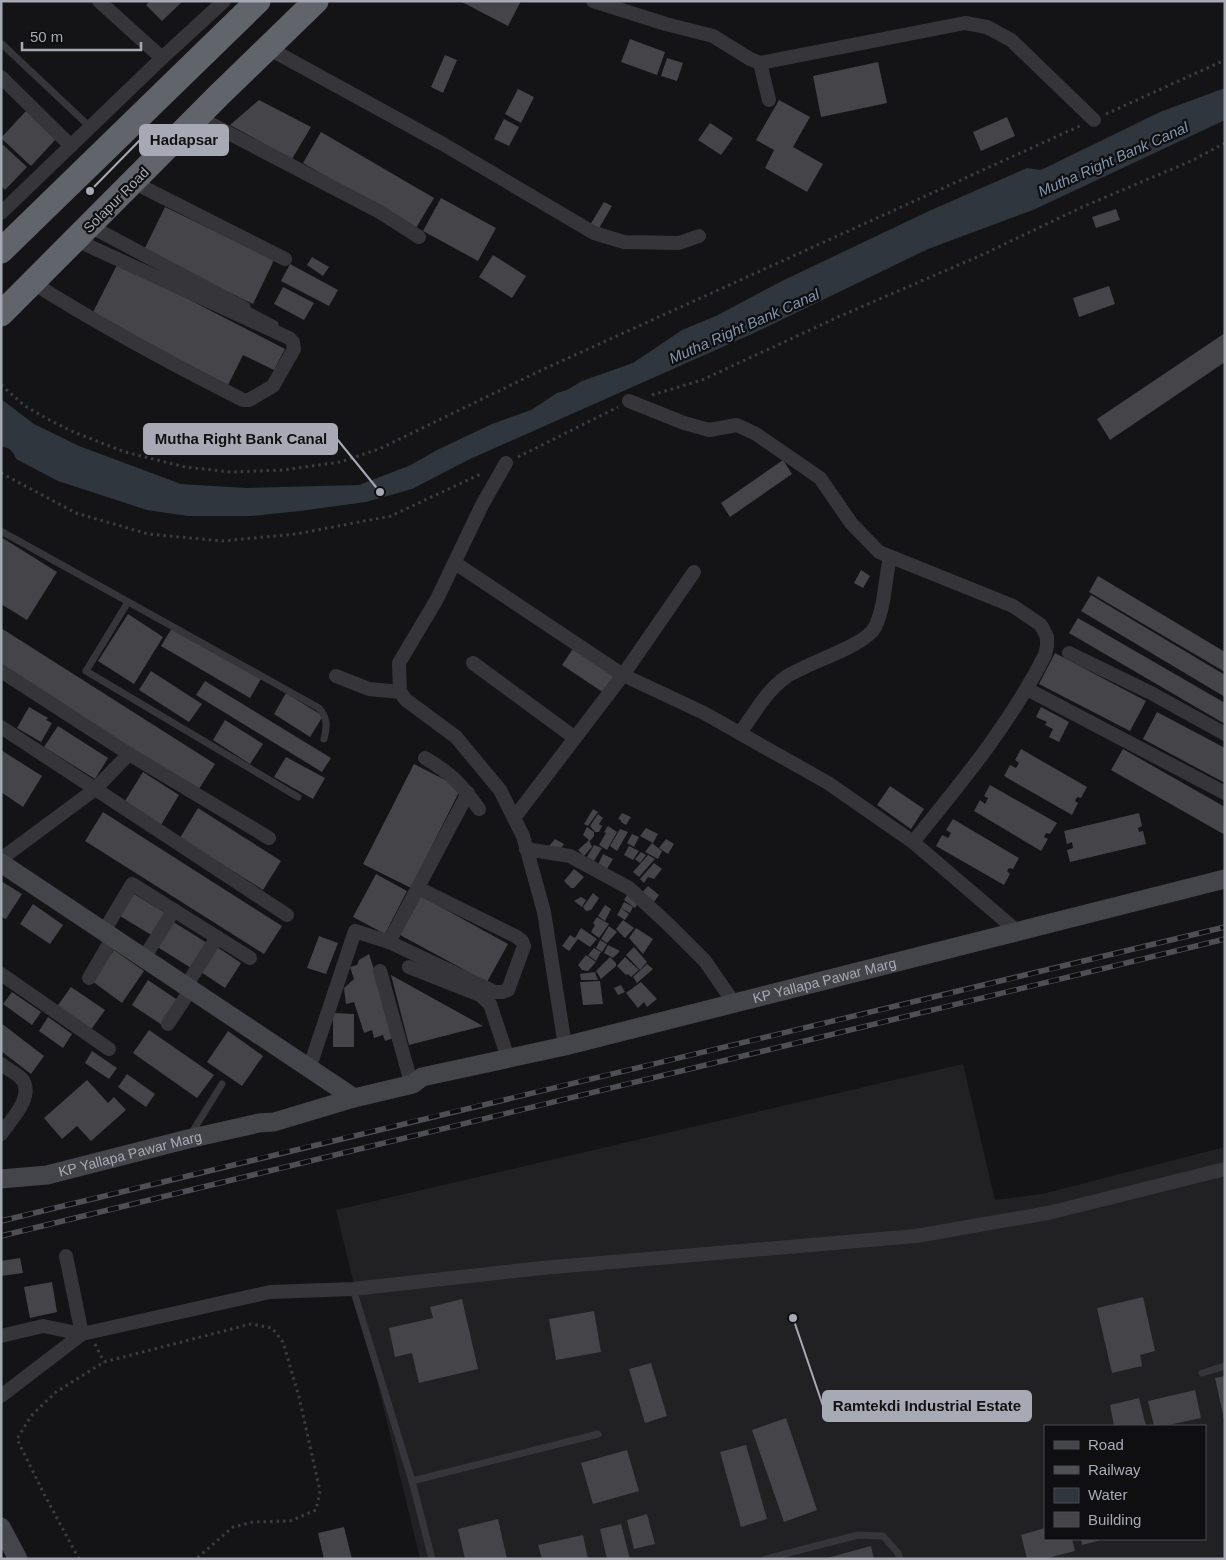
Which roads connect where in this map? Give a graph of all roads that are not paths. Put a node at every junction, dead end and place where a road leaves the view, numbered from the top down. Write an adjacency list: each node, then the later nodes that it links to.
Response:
1 (99, 1): 8 (street)
2 (224, 1): 8 (street)
3 (258, 1): 17 (highway)
4 (316, 1): 7 (highway, Solapur Road)
5 (593, 1): 9 (street)
6 (2, 44): 14 (lane)
7 (268, 48): 12 (highway, Solapur Road); 19 (street)
8 (162, 58): 14 (street)
9 (760, 62): 11 (street); 13 (street)
10 (1, 76): 15 (street)
11 (769, 100)
12 (198, 117): 16 (highway, Solapur Road); 20 (street)
13 (1094, 120)
14 (90, 127): 15 (street)
15 (71, 146): 17 (street)
16 (133, 182): 18 (highway, Solapur Road); 22 (street)
17 (11, 215): 21 (highway)
18 (83, 233): 23 (highway, Solapur Road); 23 (street); 24 (street)
19 (699, 236)
20 (419, 237)
21 (1, 251)
22 (285, 259)
23 (33, 284): 25 (highway, Solapur Road)
24 (248, 310): 26 (lane)
25 (1, 314)
26 (275, 324)
27 (629, 402): 30 (street)
28 (506, 462): 31 (street)
29 (1, 531): 33 (lane)
30 (890, 557): 39 (street); 42 (street)
31 (455, 563): 37 (street); 40 (street)
32 (694, 572): 37 (street)
33 (128, 602): 45 (lane); 51 (lane)
34 (1069, 653): 43 (street)
35 (473, 664): 44 (street)
36 (1, 671): 46 (street)
37 (623, 675): 42 (street); 44 (street)
38 (336, 676): 40 (street)
39 (1027, 688): 50 (street); 55 (street)
40 (400, 692): 53 (street)
41 (1, 727): 48 (street)
42 (740, 733): 55 (street)
43 (1225, 734)
44 (575, 738): 53 (street)
45 (324, 739)
46 (129, 754): 48 (street); 54 (street)
47 (425, 758): 49 (street)
48 (94, 790): 57 (street); 61 (street)
49 (468, 793): 52 (street); 59 (street)
50 (1225, 793)
51 (298, 797)
52 (479, 809)
53 (514, 818): 56 (street)
54 (269, 838)
55 (913, 842): 62 (street)
56 (526, 849): 73 (street); 75 (street)
57 (1, 861): 63 (street)
58 (1225, 879): 62 (street, KP Yallapa Pawar Marg)
59 (418, 888): 65 (street); 65 (street)
60 (174, 910): 63 (street); 64 (street); 66 (street)
61 (287, 915)
62 (1018, 932): 73 (street, KP Yallapa Pawar Marg)
63 (108, 934): 66 (street); 71 (street)
64 (217, 937): 67 (street); 72 (street)
65 (389, 942): 79 (street)
66 (144, 958): 72 (street)
67 (250, 958)
68 (409, 967): 77 (street)
69 (380, 971): 80 (street)
70 (1, 974): 76 (street)
71 (89, 978)
72 (188, 988): 74 (street); 79 (street)
73 (734, 1003): 75 (street, KP Yallapa Pawar Marg)
74 (168, 1024)
75 (565, 1046): 77 (street, KP Yallapa Pawar Marg)
76 (109, 1049)
77 (508, 1058): 80 (street, KP Yallapa Pawar Marg)
78 (1, 1064): 83 (street)
79 (309, 1068): 82 (street)
80 (416, 1076): 82 (street, KP Yallapa Pawar Marg)
81 (222, 1084): 84 (lane)
82 (349, 1095): 84 (street, KP Yallapa Pawar Marg)
83 (1, 1134)
84 (188, 1139): 86 (street, KP Yallapa Pawar Marg)
85 (1225, 1170): 88 (street)
86 (1, 1180)
87 (66, 1256): 89 (street)
88 (353, 1290): 89 (street); 95 (lane)
89 (82, 1334): 90 (street); 93 (street)
90 (1, 1336)
91 (1225, 1366): 92 (lane)
92 (1202, 1373)
93 (1, 1396)
94 (598, 1434): 95 (lane)
95 (412, 1481): 98 (lane)
96 (1, 1527): 97 (street)
97 (18, 1559)
98 (432, 1559)
99 (766, 1559): 100 (lane)
100 (900, 1559)

